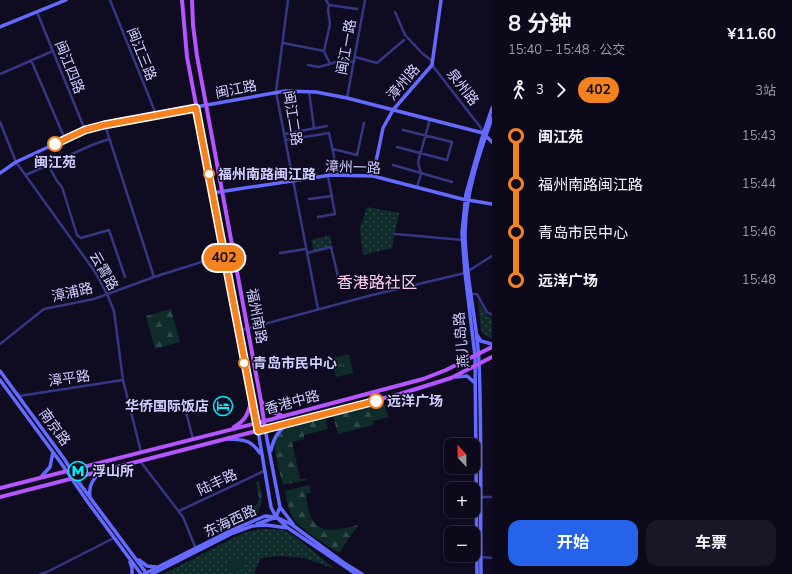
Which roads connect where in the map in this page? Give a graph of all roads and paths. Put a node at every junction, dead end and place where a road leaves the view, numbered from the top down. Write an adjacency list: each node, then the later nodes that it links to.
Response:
1 (66, 0): 11 (main road)
2 (110, 0): 32 (street, 闽江三路)
3 (182, 0): 29 (main road, 福州南路)
4 (192, 0): 28 (main road, 福州南路)
5 (288, 0): 15 (street, 闽江二路)
6 (326, 0): 9 (street)
7 (365, 0): 18 (street, 闽江一路)
8 (441, 0): 21 (main road, 漳州路)
9 (329, 5): 10 (street); 17 (street)
10 (357, 9)
11 (36, 12): 13 (main road); 16 (street, 闽江四路)
12 (395, 12): 21 (street, 泉州路)
13 (0, 27)
14 (404, 40): 18 (street)
15 (283, 42): 17 (street); 26 (street, 闽江二路)
16 (53, 51): 19 (street); 40 (street, 闽江四路)
17 (324, 51): 22 (street)
18 (354, 57): 20 (street, 闽江一路)
19 (31, 60): 24 (street); 45 (street)
20 (354, 62): 22 (street); 27 (street, 闽江一路)
21 (432, 63): 31 (main road, 漳州路); 43 (street, 泉州路)
22 (330, 64): 23 (street)
23 (308, 65)
24 (0, 74)
25 (308, 91): 26 (main road, 闽江路); 27 (main road, 闽江路); 39 (street)
26 (276, 92): 28 (main road, 闽江路); 42 (street, 闽江二路)
27 (347, 98): 31 (main road, 闽江路)
28 (206, 106): 29 (main road, 闽江路); 64 (main road, 福州南路)
29 (196, 108): 32 (main road, 闽江路); 65 (main road, 福州南路)
30 (492, 108): 43 (main road, 燕儿岛路)
31 (393, 110): 34 (main road, 闽江路); 60 (main road, 漳州路)
32 (156, 114): 37 (main road, 闽江路)
33 (492, 118): 43 (main road, 燕儿岛路)
34 (430, 120): 43 (main road, 闽江路); 44 (street)
35 (0, 122): 52 (street, 云霄路)
36 (364, 123): 50 (street)
37 (104, 125): 40 (main road, 闽江路); 46 (street)
38 (327, 126): 39 (street)
39 (314, 128): 42 (street)
40 (85, 130): 45 (main road, 闽江路)
41 (403, 130): 44 (street)
42 (284, 134): 47 (street, 闽江二路)
43 (485, 134): 48 (main road, 泉州路); 68 (main road, 燕儿岛路)
44 (425, 135): 51 (street); 51 (street)
45 (65, 139): 52 (main road, 闽江路)
46 (109, 139): 53 (street); 82 (street)
47 (286, 140): 50 (street); 61 (street, 闽江二路)
48 (492, 142)
49 (397, 147): 51 (street)
50 (333, 149): 59 (street)
51 (420, 154): 56 (street)
52 (16, 162): 55 (main road, 闽江路); 57 (street, 云霄路)
53 (48, 165): 57 (street); 81 (street)
54 (394, 165): 56 (street)
55 (0, 173)
56 (421, 174): 62 (street); 63 (street)
57 (26, 175): 84 (street, 云霄路)
58 (327, 175): 59 (main road, 漳州一路); 61 (main road, 漳州一路); 66 (street)
59 (338, 175): 60 (main road, 漳州一路)
60 (373, 176): 63 (main road, 漳州一路)
61 (293, 181): 64 (main road, 漳州一路); 73 (street, 闽江二路)
62 (452, 182)
63 (417, 187): 68 (main road, 漳州一路)
64 (222, 192): 65 (main road, 漳州一路); 88 (main road, 福州南路)
65 (212, 193): 74 (main road, 福州南路)
66 (332, 196): 67 (street); 70 (street)
67 (310, 199)
68 (466, 200): 69 (main road, 漳州一路); 72 (main road, 燕儿岛路); 80 (main road, 燕儿岛路)
69 (492, 204)
70 (318, 217)
71 (395, 234): 72 (street)
72 (463, 240): 80 (main road, 燕儿岛路)
73 (306, 249): 75 (street); 76 (street, 闽江二路)
74 (222, 250): 78 (street); 79 (main road, 福州南路)
75 (280, 253)
76 (307, 253): 83 (street); 86 (street, 闽江二路)
77 (492, 256): 80 (street)
78 (214, 258): 79 (street); 82 (street, 漳浦路)
79 (225, 265): 89 (main road, 福州南路)
80 (466, 272): 85 (main road, 燕儿岛路); 86 (street); 93 (main road, 燕儿岛路)
81 (125, 277)
82 (154, 277): 84 (street, 漳浦路)
83 (341, 289)
84 (107, 294): 91 (street, 漳浦路); 99 (street, 云霄路)
85 (471, 294): 87 (street); 90 (main road, 燕儿岛路)
86 (318, 309): 88 (street)
87 (492, 315)
88 (248, 328): 89 (street); 102 (main road, 福州南路)
89 (238, 331): 103 (main road, 福州南路)
90 (476, 333): 92 (main road); 93 (main road, 燕儿岛路)
91 (0, 344)
92 (492, 345): 93 (main road, 香港中路)
93 (477, 355): 95 (main road, 燕儿岛路); 105 (main road, 香港中路)
94 (492, 357): 95 (main road, 香港中路)
95 (477, 364): 97 (main road, 香港中路); 100 (main road, 燕儿岛路); 126 (main road, 燕儿岛路)
96 (0, 371): 101 (main road, 南京路)
97 (451, 378): 100 (main road); 107 (main road, 香港中路)
98 (0, 380): 114 (main road, 南京路)
99 (123, 380): 101 (street, 漳平路); 115 (street, 云霄路)
100 (475, 383): 127 (main road, 燕儿岛路)
101 (19, 396): 119 (main road, 南京路)
102 (261, 400): 105 (main road); 106 (main road, 福州南路)
103 (252, 402): 108 (main road, 福州南路); 109 (main road)
104 (185, 408): 112 (street)
105 (283, 416): 106 (main road, 香港中路)
106 (264, 422): 108 (main road, 香港中路); 110 (main road, 福州南路)
107 (293, 422): 110 (main road, 香港中路); 116 (main road)
108 (256, 423): 109 (main road, 香港中路); 111 (main road, 福州南路)
109 (231, 429): 112 (main road, 香港中路)
110 (265, 429): 111 (main road, 香港中路); 116 (main road, 福州南路)
111 (258, 431): 113 (main road, 香港中路); 117 (main road, 福州南路)
112 (193, 439): 115 (main road, 香港中路)
113 (227, 439): 117 (main road); 118 (main road, 香港中路)
114 (53, 452): 122 (main road, 南京路); 124 (main road)
115 (141, 452): 119 (main road, 香港中路)
116 (270, 454): 133 (main road, 福州南路)
117 (261, 455): 121 (main road, 福州南路)
118 (140, 460): 120 (main road, 香港中路); 135 (street)
119 (72, 470): 122 (main road, 香港中路); 123 (main road, 南京路)
120 (104, 470): 123 (main road, 香港中路); 132 (main road)
121 (264, 471): 134 (main road, 福州南路); 135 (street, 陆丰路)
122 (67, 472): 124 (main road, 香港中路); 125 (main road, 南京路)
123 (75, 477): 125 (main road, 香港中路); 132 (main road, 南京路)
124 (38, 479): 128 (main road, 香港中路)
125 (70, 479): 129 (main road, 香港中路); 143 (main road, 南京路)
126 (478, 482)
127 (478, 482)
128 (0, 488)
129 (0, 497)
130 (480, 497): 131 (street)
131 (492, 497)
132 (91, 499): 145 (main road, 南京路)
133 (280, 507): 137 (main road); 142 (main road)
134 (271, 508): 136 (main road); 137 (main road, 福州南路)
135 (178, 511): 144 (street)
136 (265, 516): 137 (main road, 东海西路); 144 (main road, 东海西路)
137 (276, 517): 140 (main road); 141 (main road); 142 (main road, 东海西路)
138 (478, 518): 156 (main road, 燕儿岛路)
139 (479, 518): 147 (main road, 燕儿岛路)
140 (252, 526): 141 (main road, 东海西路); 153 (main road, 东海西路)
141 (288, 528): 154 (main road, 东海西路)
142 (298, 530): 155 (main road, 东海西路)
143 (114, 538): 146 (main road, 南京路); 150 (street)
144 (196, 549): 149 (main road, 东海西路)
145 (133, 554): 149 (main road); 152 (main road, 南京路)
146 (129, 557): 151 (main road); 152 (main road, 南京路)
147 (481, 557): 148 (street); 157 (main road, 燕儿岛路)
148 (492, 558)
149 (159, 567): 152 (main road, 东海西路)
150 (40, 574)
151 (132, 574)
152 (144, 574)
153 (152, 574)
154 (356, 574)
155 (362, 574)
156 (477, 574)
157 (481, 574)

